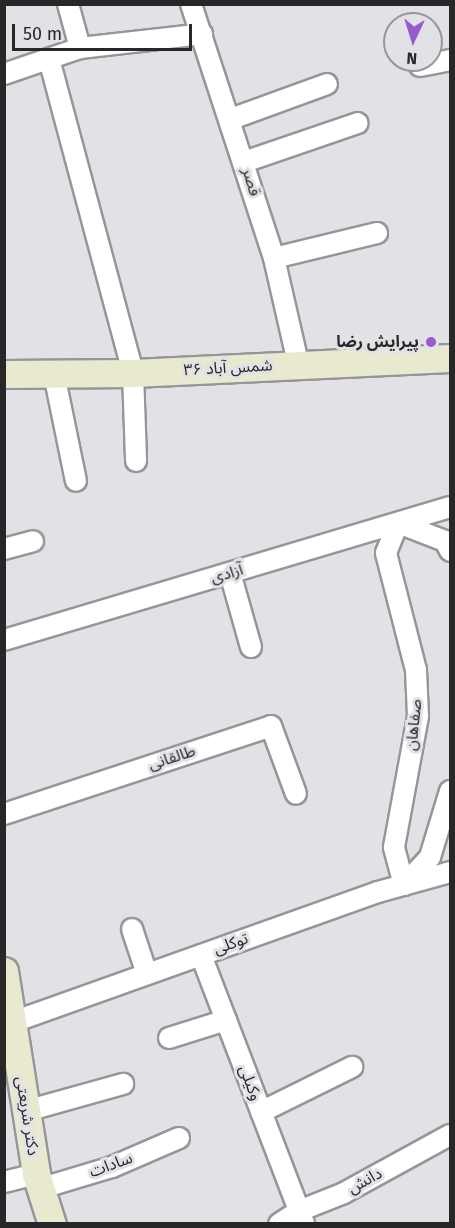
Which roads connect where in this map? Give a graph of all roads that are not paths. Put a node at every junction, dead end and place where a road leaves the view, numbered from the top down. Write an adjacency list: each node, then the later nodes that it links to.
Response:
1 (68, 4): 4 (street)
2 (191, 4): 3 (street, قصر)
3 (202, 34): 4 (street); 8 (street, قصر)
4 (80, 48): 5 (street)
5 (50, 59): 6 (street); 15 (street)
6 (4, 74)
7 (327, 84): 8 (street)
8 (231, 119): 10 (street, قصر)
9 (358, 123): 10 (street)
10 (244, 162): 12 (street, قصر)
11 (377, 233): 12 (street)
12 (274, 258): 14 (street, قصر)
13 (450, 358): 14 (street, شمس آباد ۳۶)
14 (298, 363): 15 (street, شمس آباد ۳۶)
15 (133, 373): 17 (street, شمس آباد ۳۶); 18 (street)
16 (4, 374): 17 (street, شمس آباد ۳۶)
17 (54, 374): 19 (street)
18 (136, 461)
19 (76, 481)
20 (450, 507): 21 (street, آزادی)
21 (398, 523): 24 (street); 25 (street, آزادی); 32 (street, صفاهان)
22 (33, 542): 23 (street)
23 (4, 549)
24 (450, 551)
25 (230, 573): 26 (street, آزادی); 27 (street)
26 (4, 640)
27 (251, 647)
28 (450, 791): 32 (street)
29 (296, 794): 30 (street, طالقانی)
30 (4, 814)
31 (450, 872): 32 (street, توکلی)
32 (404, 885): 34 (street, توکلی)
33 (132, 929): 35 (street)
34 (201, 955): 35 (street, توکلی); 37 (street, وکیلی)
35 (147, 974): 38 (street, توکلی)
36 (5, 975): 38 (street, دکتر شریعتی)
37 (226, 1020): 39 (street); 43 (street, وکیلی)
38 (13, 1022): 42 (street, دکتر شریعتی)
39 (169, 1038)
40 (352, 1067): 43 (street)
41 (123, 1084): 42 (street)
42 (26, 1111): 46 (street, دکتر شریعتی)
43 (261, 1112): 48 (street, وکیلی)
44 (450, 1135): 48 (street, دانش)
45 (179, 1138): 46 (street, سادات)
46 (39, 1181): 47 (street, سادات); 49 (street, دکتر شریعتی)
47 (4, 1182)
48 (301, 1217): 50 (street, دانش)
49 (52, 1224)
50 (279, 1224)

